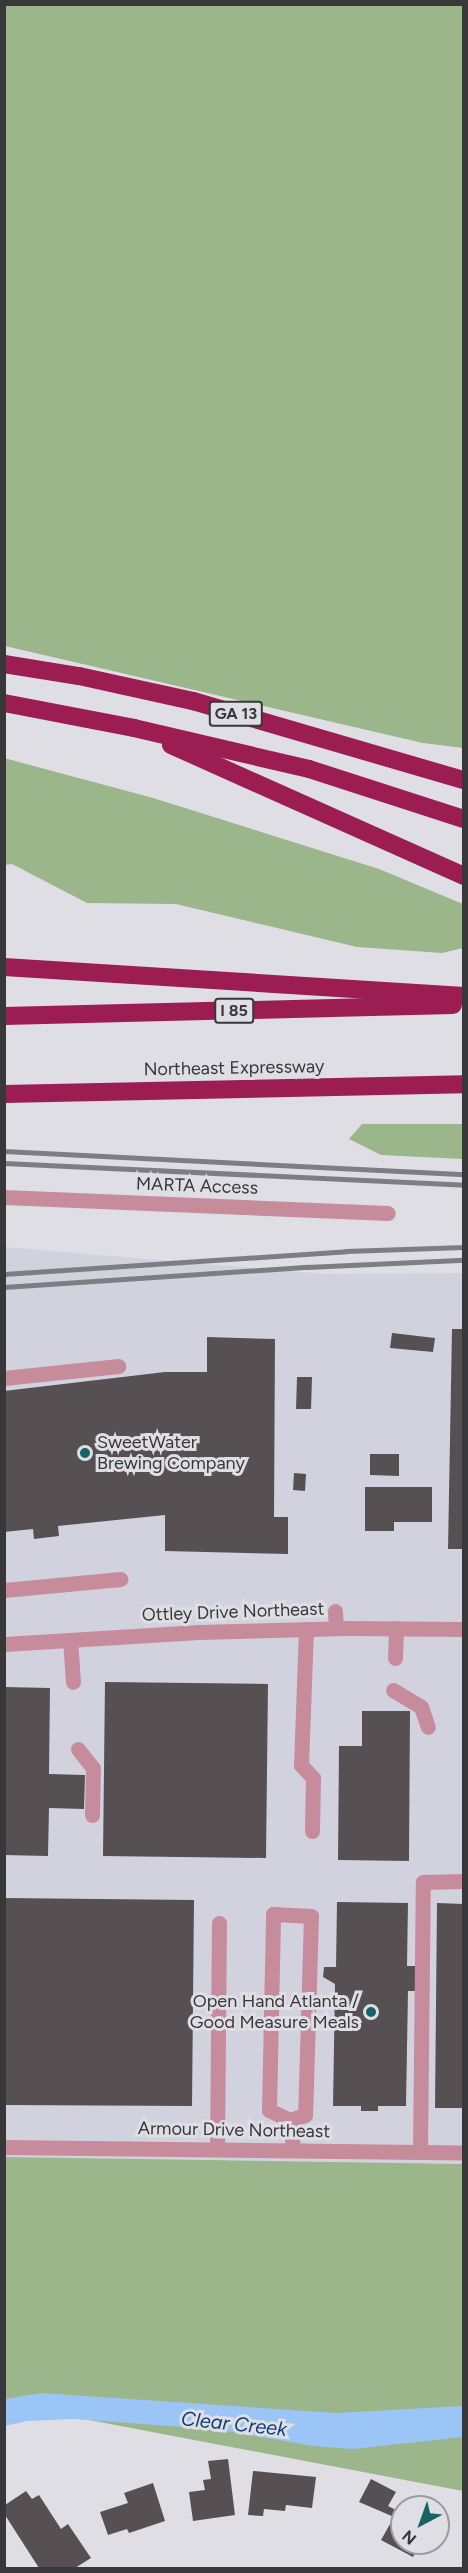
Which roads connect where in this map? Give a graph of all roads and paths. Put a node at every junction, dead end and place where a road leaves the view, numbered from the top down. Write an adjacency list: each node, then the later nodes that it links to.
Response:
1 (4, 664): 4 (highway, GA 13)
2 (4, 703): 3 (highway, GA 13)
3 (134, 728): 5 (highway, GA 13); 6 (highway)
4 (464, 780)
5 (464, 819)
6 (464, 876)
7 (4, 967): 8 (highway)
8 (464, 996)
9 (464, 1005): 10 (highway, I 85)
10 (4, 1016)
11 (464, 1084): 12 (highway, Northeast Expressway)
12 (4, 1094)
13 (4, 1197): 14 (street, MARTA Access)
14 (388, 1213)
15 (118, 1366): 16 (street)
16 (4, 1378)
17 (120, 1579): 18 (street)
18 (4, 1590)
19 (335, 1611): 20 (street)
20 (336, 1628): 21 (street, Ottley Drive Northeast); 22 (street, Ottley Drive Northeast)
21 (396, 1628): 23 (street, Ottley Drive Northeast); 26 (street)
22 (306, 1629): 24 (street, Ottley Drive Northeast); 32 (street)
23 (464, 1629)
24 (70, 1640): 25 (street, Ottley Drive Northeast); 27 (street)
25 (4, 1644)
26 (395, 1658)
27 (73, 1682)
28 (393, 1690): 29 (street)
29 (428, 1726)
30 (78, 1749): 31 (street)
31 (92, 1815)
32 (312, 1831)
33 (464, 1881): 39 (street)
34 (219, 1923): 37 (street)
35 (290, 2120): 35 (street); 38 (street)
36 (4, 2147): 37 (street, Armour Drive Northeast)
37 (217, 2150): 38 (street, Armour Drive Northeast)
38 (293, 2150): 39 (street, Armour Drive Northeast)
39 (420, 2152): 40 (street, Armour Drive Northeast)
40 (464, 2152)

